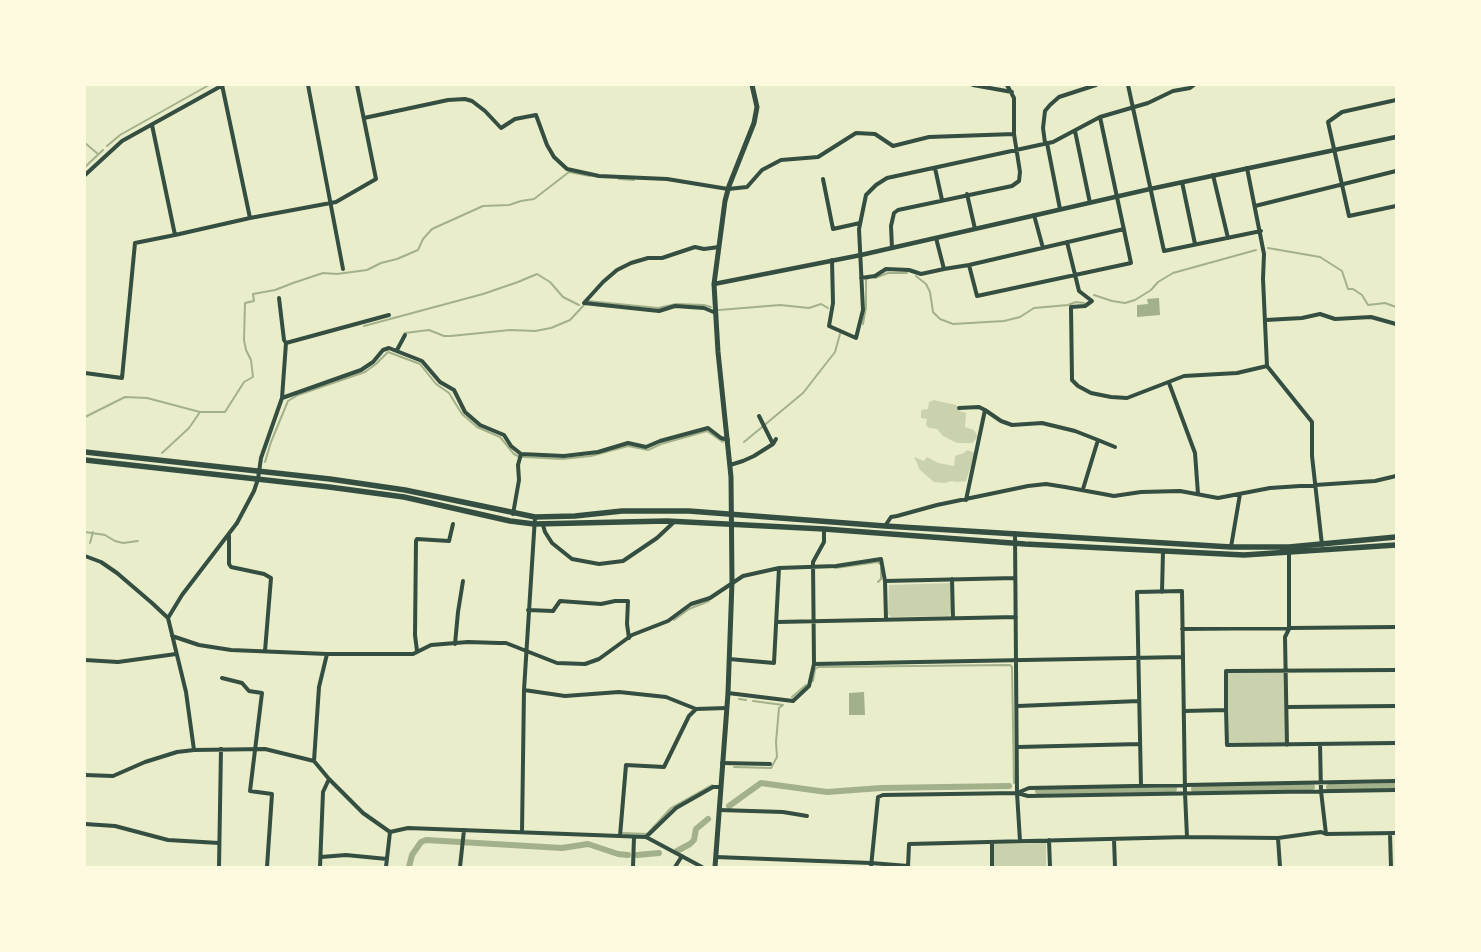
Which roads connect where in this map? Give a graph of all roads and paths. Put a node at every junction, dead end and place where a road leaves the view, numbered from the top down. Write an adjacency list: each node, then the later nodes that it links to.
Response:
1 (222, 85): 15 (street); 41 (street)
2 (308, 85): 35 (street)
3 (357, 85): 14 (street)
4 (752, 85): 30 (main road)
5 (974, 85): 10 (street)
6 (1007, 85): 10 (street)
7 (1096, 85): 19 (street)
8 (1128, 85): 12 (street)
9 (1194, 85): 12 (street)
10 (1012, 92): 17 (street)
11 (1396, 100): 21 (street)
12 (1133, 108): 13 (street); 31 (street)
13 (1100, 117): 16 (street); 33 (street)
14 (364, 118): 30 (street); 35 (street)
15 (152, 125): 25 (street); 46 (street)
16 (1075, 131): 19 (street); 36 (street)
17 (1014, 134): 20 (street); 30 (street)
18 (1396, 137): 21 (street)
19 (1046, 143): 20 (street); 39 (street)
20 (1016, 150): 22 (street); 32 (street)
21 (1334, 150): 23 (street); 29 (street)
22 (935, 168): 34 (street); 42 (street)
23 (1247, 168): 26 (street); 37 (street)
24 (1396, 171): 29 (street)
25 (85, 175)
26 (1213, 175): 28 (street); 48 (street)
27 (824, 179): 42 (street)
28 (1182, 182): 31 (street); 50 (street)
29 (1342, 184): 37 (street); 38 (street)
30 (728, 189): 51 (main road)
31 (1150, 189): 33 (street); 50 (street)
32 (967, 194): 34 (street); 43 (street)
33 (1117, 197): 36 (street); 44 (street)
34 (942, 200): 52 (street)
35 (329, 203): 41 (street); 57 (street)
36 (1090, 203): 39 (street)
37 (1255, 206): 45 (street)
38 (1396, 206)
39 (1060, 209): 40 (street)
40 (1034, 215): 43 (street); 53 (street)
41 (250, 218): 46 (street)
42 (860, 224): 54 (street)
43 (975, 229): 47 (street)
44 (1124, 230): 49 (street); 59 (street)
45 (1261, 231): 48 (street); 65 (street)
46 (175, 235): 71 (street)
47 (936, 238): 52 (street); 58 (street)
48 (1228, 238): 50 (street)
49 (1067, 242): 53 (street); 59 (street)
50 (1195, 244)
51 (720, 247): 61 (main road); 63 (street)
52 (892, 248): 54 (street)
53 (1042, 248): 56 (street)
54 (861, 255): 55 (street); 60 (street)
55 (832, 260): 60 (street); 61 (street)
56 (970, 265): 58 (street); 59 (street)
57 (342, 269)
58 (944, 269): 60 (street)
59 (1075, 275): 72 (street)
60 (861, 278)
61 (714, 284): 63 (main road)
62 (279, 298): 68 (street)
63 (716, 312): 78 (main road)
64 (389, 315): 68 (street)
65 (1266, 320): 66 (street); 70 (street)
66 (1396, 324)
67 (406, 335): 69 (street)
68 (286, 343): 73 (street)
69 (397, 350): 73 (street); 83 (street)
70 (1267, 366): 72 (street); 89 (street)
71 (85, 373)
72 (1169, 383): 91 (street)
73 (282, 398): 86 (street)
74 (959, 408): 75 (street)
75 (985, 410): 79 (street); 93 (street)
76 (759, 416): 80 (street)
77 (776, 439): 80 (street)
78 (728, 440): 83 (street); 85 (main road)
79 (1098, 440): 81 (street); 90 (street)
80 (773, 444): 85 (street)
81 (1115, 447)
82 (85, 452): 86 (main road)
83 (521, 454): 94 (street)
84 (85, 460): 88 (main road)
85 (730, 465): 95 (main road)
86 (259, 471): 88 (street); 94 (main road)
87 (1396, 476): 89 (street)
88 (258, 479): 99 (main road); 105 (street)
89 (1316, 485): 92 (street); 108 (street)
90 (1082, 489): 91 (street); 93 (street)
91 (1198, 494): 92 (street)
92 (1240, 494): 110 (street)
93 (966, 500): 102 (street)
94 (513, 514): 96 (main road)
95 (732, 514): 96 (main road); 101 (main road); 102 (main road)
96 (535, 517): 99 (street)
97 (675, 521): 100 (main road); 100 (street); 101 (main road)
98 (453, 524): 136 (street)
99 (534, 524): 100 (main road); 123 (street)
100 (543, 524)
101 (731, 525): 103 (main road); 121 (main road)
102 (885, 526): 104 (main road)
103 (824, 530): 107 (main road); 115 (street)
104 (1015, 533): 107 (street); 110 (main road)
105 (228, 534): 125 (street); 137 (street)
106 (1396, 536): 108 (main road)
107 (1015, 544): 113 (main road); 117 (street)
108 (1322, 544): 111 (main road); 112 (street)
109 (1396, 545): 112 (main road)
110 (1231, 548): 111 (main road)
111 (1289, 550): 112 (main road); 113 (main road); 131 (street)
112 (1322, 551)
113 (1163, 552): 122 (street)
114 (85, 556): 125 (street)
115 (814, 566): 116 (street); 120 (street); 128 (street)
116 (778, 568): 121 (street); 129 (street)
117 (1015, 578): 118 (street); 124 (street)
118 (952, 579): 120 (street); 126 (street)
119 (463, 581): 135 (street)
120 (885, 581): 127 (street)
121 (732, 582): 134 (street); 143 (main road)
122 (1162, 592): 132 (street); 142 (street)
123 (528, 610): 134 (street); 138 (street)
124 (1016, 617): 126 (street); 145 (street)
125 (168, 618): 133 (street)
126 (953, 618): 127 (street)
127 (886, 619): 128 (street)
128 (814, 621): 129 (street); 146 (street)
129 (777, 622): 143 (street)
130 (1396, 627): 131 (street)
131 (1289, 628): 132 (street); 147 (street)
132 (1182, 629): 141 (street)
133 (172, 636): 137 (street); 139 (street)
134 (629, 638): 138 (street)
135 (455, 644): 136 (street); 138 (street)
136 (418, 651): 140 (street)
137 (265, 652): 140 (street)
138 (525, 652): 150 (street)
139 (176, 654): 144 (street); 167 (street)
140 (327, 654): 168 (street)
141 (1183, 657): 142 (street); 159 (street)
142 (1138, 658): 145 (street); 152 (street)
143 (729, 659): 151 (main road)
144 (85, 660)
145 (1016, 661): 146 (street); 153 (street)
146 (814, 664): 151 (street)
147 (1286, 669): 148 (street); 155 (street); 158 (street)
148 (1396, 670)
149 (222, 678): 166 (street)
150 (524, 690): 157 (street); 187 (street)
151 (728, 693): 156 (main road)
152 (1139, 701): 153 (street); 161 (street)
153 (1018, 706): 164 (street)
154 (1396, 706): 155 (street)
155 (1287, 707): 163 (street)
156 (726, 708): 157 (street); 169 (main road)
157 (696, 709): 191 (street)
158 (1226, 710): 159 (street); 163 (street)
159 (1184, 711): 175 (street)
160 (1396, 743): 162 (street)
161 (1140, 744): 164 (street); 176 (street)
162 (1320, 744): 163 (street); 174 (street)
163 (1287, 745)
164 (1018, 747): 180 (street)
165 (221, 749): 166 (street); 167 (street); 200 (street)
166 (257, 749): 168 (street); 209 (street)
167 (194, 750): 171 (street)
168 (314, 761): 172 (street)
169 (722, 763): 170 (street); 177 (main road)
170 (770, 764)
171 (85, 775)
172 (329, 779): 186 (street); 202 (street)
173 (1396, 781): 174 (street)
174 (1320, 782): 175 (street); 179 (street)
175 (1184, 785): 176 (street); 181 (street)
176 (1141, 786): 180 (street)
177 (720, 787): 182 (main road); 193 (street)
178 (1396, 790): 179 (street)
179 (1321, 791): 181 (street); 189 (street)
180 (1018, 793): 181 (street); 198 (street); 206 (street)
181 (1184, 793): 194 (street)
182 (719, 810): 183 (street); 203 (main road)
183 (807, 816)
184 (85, 824): 200 (street)
185 (464, 830): 186 (street); 187 (street); 212 (street)
186 (390, 832): 204 (street)
187 (522, 832): 191 (street)
188 (1396, 833): 190 (street)
189 (1326, 834): 190 (street); 195 (street)
190 (1390, 834): 222 (street)
191 (620, 836): 192 (street)
192 (634, 837): 193 (street); 213 (street)
193 (646, 837): 201 (street)
194 (1187, 837): 195 (street); 196 (street)
195 (1278, 838): 221 (street)
196 (1114, 839): 197 (street); 220 (street)
197 (1049, 840): 198 (street); 219 (street)
198 (1020, 841): 199 (street)
199 (992, 842): 207 (street); 218 (street)
200 (219, 844): 208 (street)
201 (682, 856): 214 (street); 215 (street)
202 (320, 857): 204 (street); 210 (street)
203 (716, 857): 205 (street); 216 (main road)
204 (387, 859): 211 (street)
205 (810, 861): 206 (street); 217 (street)
206 (871, 865): 207 (street)
207 (908, 866)
208 (219, 867)
209 (267, 867)
210 (320, 867)
211 (386, 867)
212 (460, 867)
213 (633, 867)
214 (675, 867)
215 (702, 867)
216 (715, 867)
217 (810, 867)
218 (992, 867)
219 (1050, 867)
220 (1115, 867)
221 (1280, 867)
222 (1391, 867)

